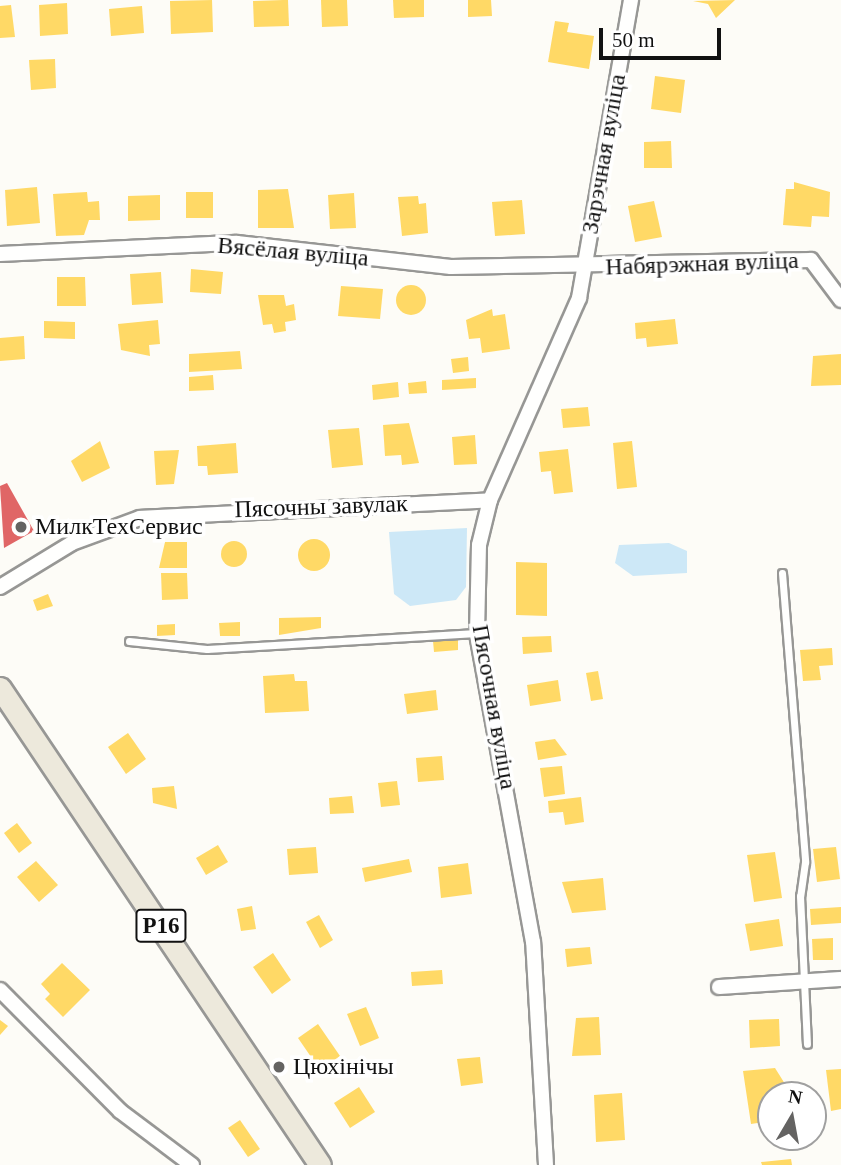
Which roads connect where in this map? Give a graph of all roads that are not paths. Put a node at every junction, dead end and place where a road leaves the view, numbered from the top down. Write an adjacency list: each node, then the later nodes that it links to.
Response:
1 (631, 0): 3 (street, Зарэчная вуліца)
2 (0, 254): 3 (street, Вясёлая вуліца)
3 (584, 267): 4 (street, Набярэжная вуліца); 5 (street, Пясочная вуліца)
4 (841, 300)
5 (490, 499): 7 (street, Пясочны завулак); 8 (street, Пясочная вуліца)
6 (782, 573): 12 (lane)
7 (0, 587)
8 (477, 633): 9 (lane); 18 (street, Пясочная вуліца)
9 (129, 641)
10 (0, 688): 17 (main road, Р16)
11 (841, 979): 12 (street)
12 (807, 981): 13 (street); 15 (lane)
13 (719, 987)
14 (0, 990): 16 (street)
15 (807, 1044)
16 (192, 1165)
17 (320, 1165)
18 (545, 1165)

